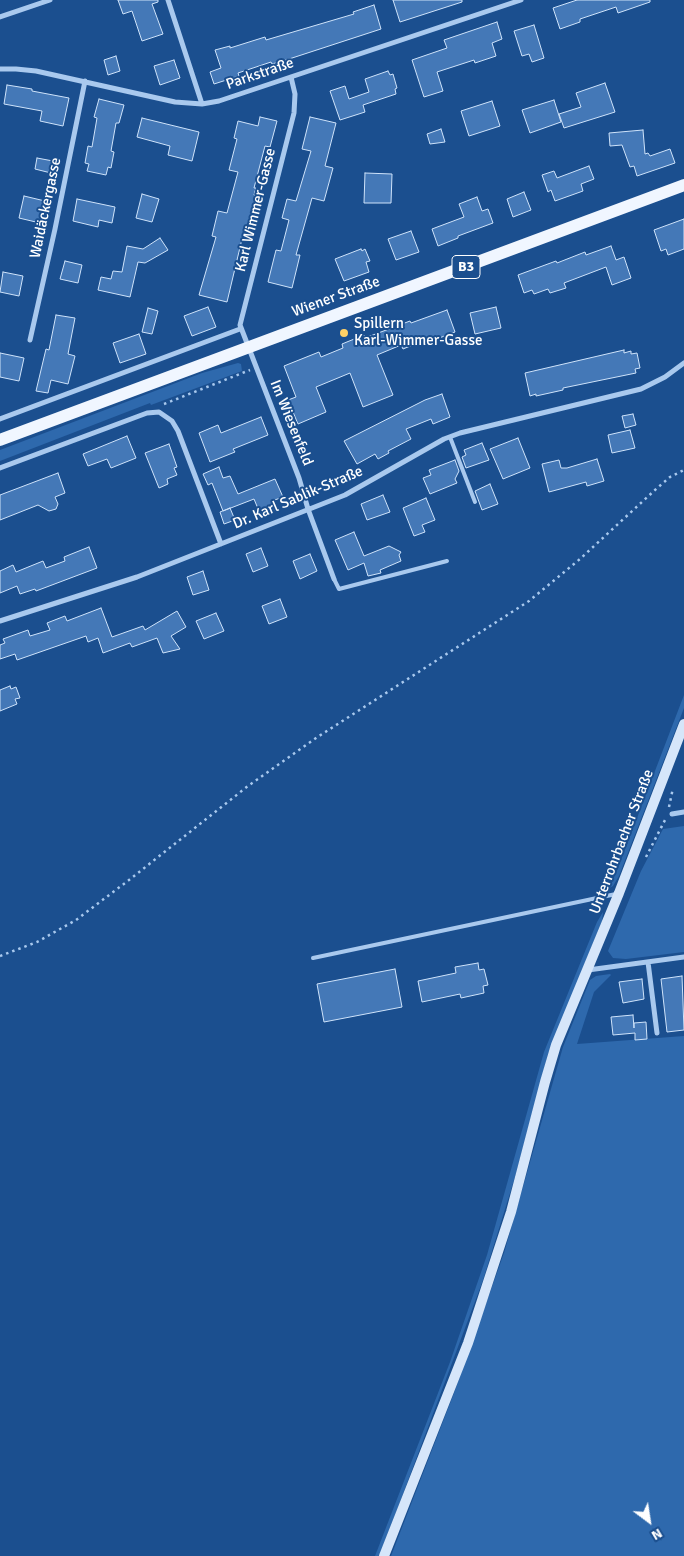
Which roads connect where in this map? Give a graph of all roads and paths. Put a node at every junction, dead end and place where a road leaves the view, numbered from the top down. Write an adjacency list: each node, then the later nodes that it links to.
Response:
1 (50, 0): 4 (street)
2 (168, 0): 8 (street)
3 (521, 0): 6 (street, Parkstraße)
4 (0, 16)
5 (0, 69): 7 (street, Parkstraße)
6 (291, 77): 8 (street, Parkstraße); 10 (street, Karl Wimmer-Gasse)
7 (86, 81): 8 (street, Parkstraße); 11 (street, Waidäckergasse)
8 (202, 104)
9 (684, 185): 12 (main road, Wiener Straße / B3)
10 (240, 329): 12 (street); 16 (street)
11 (30, 340)
12 (248, 348): 14 (street, Im Wiesenfeld); 18 (main road, Wiener Straße / B3)
13 (684, 363): 17 (street, Dr. Karl Sablik-Straße)
14 (256, 367): 15 (path); 22 (street, Im Wiesenfeld)
15 (159, 412): 19 (street); 23 (street)
16 (0, 419)
17 (450, 437): 21 (lane); 22 (street, Dr. Karl Sablik-Straße)
18 (0, 440)
19 (0, 468)
20 (684, 470): 31 (path)
21 (475, 502)
22 (308, 509): 23 (street, Dr. Karl Sablik-Straße); 25 (street, Im Wiesenfeld)
23 (221, 544): 26 (street, Dr. Karl Sablik-Straße)
24 (447, 561): 25 (lane)
25 (334, 579)
26 (0, 621)
27 (684, 724): 30 (main road, Unterrohrbacher Straße)
28 (684, 812): 29 (street)
29 (672, 814)
30 (619, 893): 33 (lane); 35 (main road, Unterrohrbacher Straße)
31 (0, 956)
32 (684, 957): 34 (street)
33 (313, 958)
34 (648, 962): 35 (street); 36 (street)
35 (587, 970): 37 (main road, Unterrohrbacher Straße)
36 (657, 1033)
37 (384, 1556)

